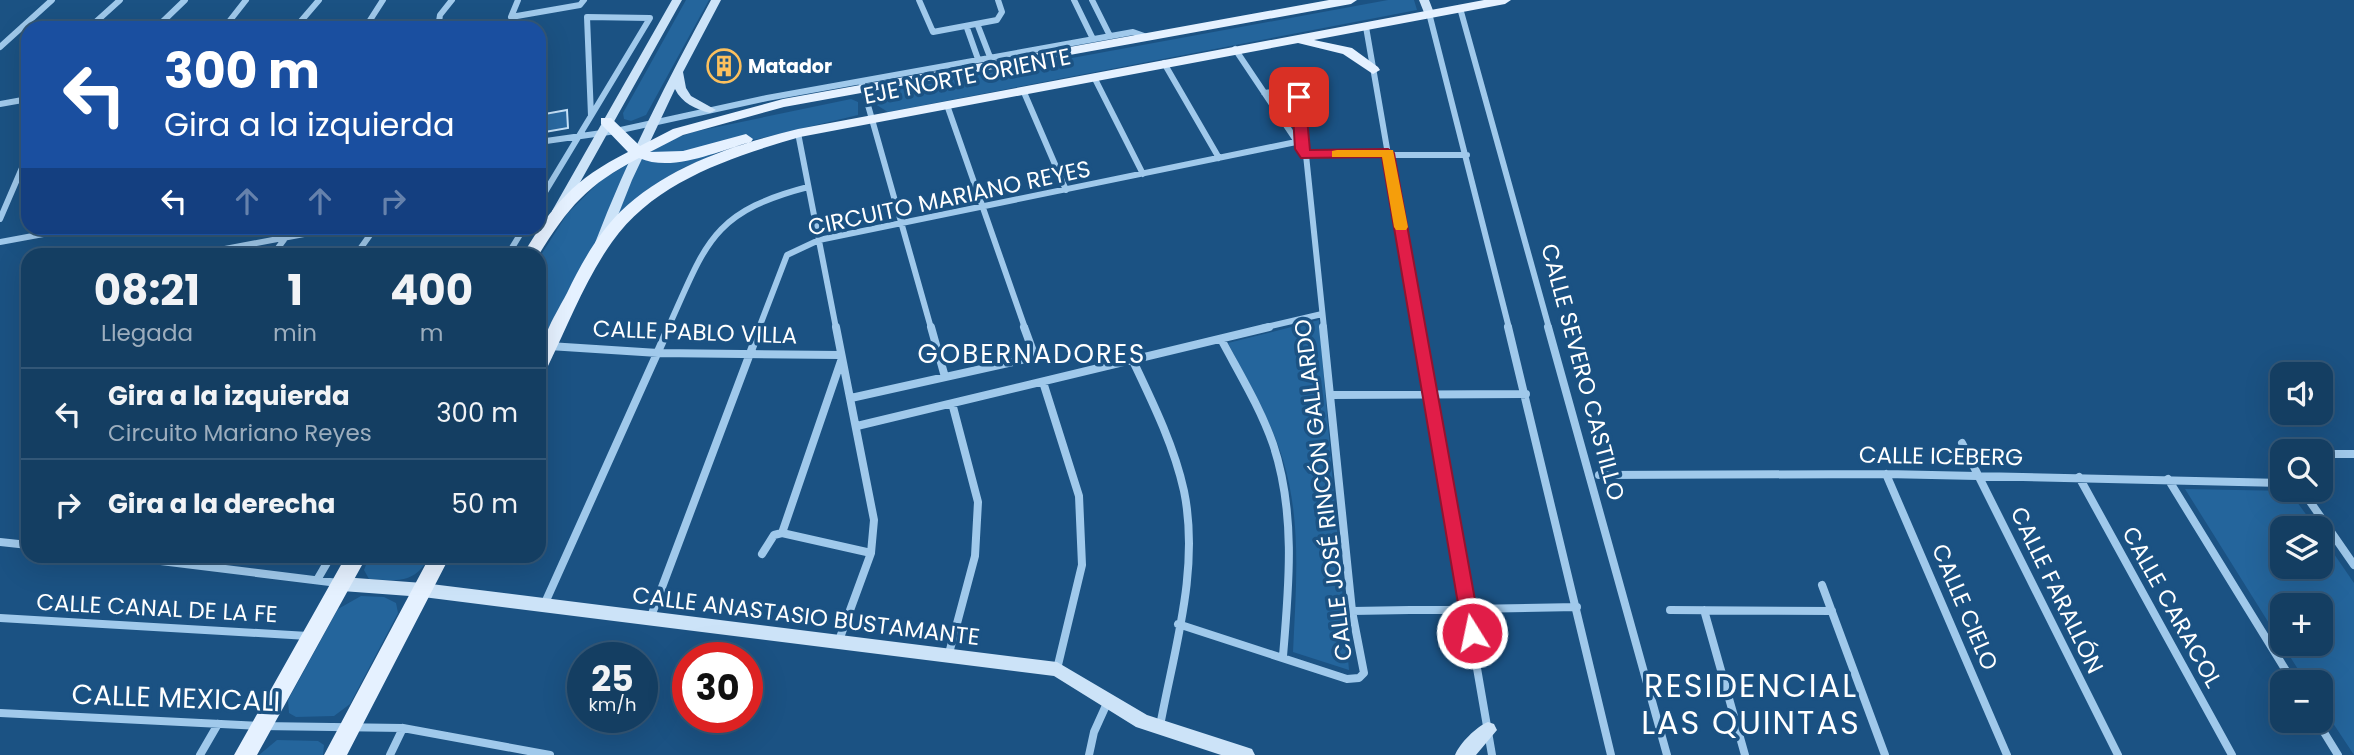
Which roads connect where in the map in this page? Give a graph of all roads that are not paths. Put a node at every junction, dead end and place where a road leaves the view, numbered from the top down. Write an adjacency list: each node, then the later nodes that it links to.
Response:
1 (52, 0): 20 (street)
2 (120, 0): 21 (street)
3 (185, 0): 22 (street)
4 (246, 0): 23 (street)
5 (319, 0): 24 (street)
6 (383, 0): 25 (street)
7 (452, 0): 26 (street)
8 (518, 0): 9 (street)
9 (584, 0)
10 (677, 0): 57 (street)
11 (716, 0): 41 (street)
12 (919, 0): 30 (street)
13 (998, 0): 27 (street)
14 (1074, 0): 33 (street)
15 (1092, 0): 31 (street)
16 (1351, 0): 32 (main road, EJE NORTE ORIENTE)
17 (1505, 0): 18 (main road, EJE NORTE ORIENTE)
18 (1459, 4): 19 (main road, EJE NORTE ORIENTE); 160 (street, CALLE SEVERO CASTILLO)
19 (1426, 7): 28 (main road, EJE NORTE ORIENTE); 65 (street)
20 (29, 21)
21 (97, 21)
22 (163, 21)
23 (230, 21)
24 (301, 21)
25 (370, 21)
26 (439, 21)
27 (978, 26): 30 (street); 37 (street)
28 (1366, 27): 34 (main road, EJE NORTE ORIENTE); 42 (street)
29 (21, 28): 35 (street)
30 (967, 28): 38 (street)
31 (1110, 36): 32 (street); 33 (street)
32 (1148, 37): 44 (main road, EJE NORTE ORIENTE)
33 (1093, 39): 37 (street)
34 (1284, 40): 36 (main road, EJE NORTE ORIENTE); 42 (main road)
35 (0, 47)
36 (1235, 49): 39 (main road, EJE NORTE ORIENTE); 47 (street)
37 (990, 57): 38 (street)
38 (978, 59): 40 (street)
39 (1164, 63): 43 (main road, EJE NORTE ORIENTE); 66 (street)
40 (928, 69): 44 (main road); 45 (street)
41 (679, 70): 52 (street); 56 (street)
42 (1373, 70): 64 (street)
43 (1094, 76): 46 (main road, EJE NORTE ORIENTE); 68 (street)
44 (914, 79): 45 (main road, EJE NORTE ORIENTE)
45 (862, 85): 48 (street); 53 (main road, EJE NORTE ORIENTE); 55 (street)
46 (1023, 90): 51 (main road, EJE NORTE ORIENTE); 71 (street)
47 (1264, 93): 61 (street); 63 (street, CALLE JOSÉ RINCÓN GALLARDO)
48 (767, 98): 52 (street); 53 (main road)
49 (21, 100): 50 (street)
50 (0, 104)
51 (947, 105): 55 (main road, EJE NORTE ORIENTE); 72 (street)
52 (710, 110): 56 (street)
53 (752, 111): 62 (main road, EJE NORTE ORIENTE)
54 (591, 116): 54 (street); 59 (street)
55 (872, 119): 58 (main road, EJE NORTE ORIENTE); 75 (street)
56 (651, 125): 57 (street); 62 (street)
57 (607, 129): 59 (street); 62 (main road); 73 (street)
58 (797, 133): 62 (main road); 70 (street); 84 (main road, EJE NORTE ORIENTE)
59 (579, 135): 60 (street); 69 (street)
60 (546, 141)
61 (1296, 142): 63 (street); 66 (street, CIRCUITO MARIANO REYES)
62 (638, 151): 73 (main road, EJE NORTE ORIENTE); 84 (street)
63 (1304, 152): 64 (street); 85 (street, CALLE JOSÉ RINCÓN GALLARDO)
64 (1388, 153): 65 (street); 97 (street)
65 (1467, 155): 96 (street)
66 (1219, 159): 68 (street, CIRCUITO MARIANO REYES)
67 (21, 170): 74 (street)
68 (1143, 174): 71 (street, CIRCUITO MARIANO REYES)
69 (546, 185)
70 (808, 187): 80 (street); 89 (street)
71 (1066, 190): 72 (street, CIRCUITO MARIANO REYES)
72 (984, 206): 75 (street, CIRCUITO MARIANO REYES); 93 (street)
73 (558, 211): 76 (main road, EJE NORTE ORIENTE)
74 (0, 219)
75 (900, 223): 80 (street, CIRCUITO MARIANO REYES); 93 (street)
76 (546, 230)
77 (38, 235): 81 (street)
78 (297, 235): 79 (street)
79 (286, 237): 82 (street); 83 (street)
80 (818, 240): 90 (street, CIRCUITO MARIANO REYES); 91 (street)
81 (0, 242)
82 (226, 248)
83 (278, 248)
84 (596, 258): 87 (main road, EJE NORTE ORIENTE)
85 (1322, 314): 86 (street); 95 (street, CALLE JOSÉ RINCÓN GALLARDO)
86 (1221, 339): 92 (street); 137 (street)
87 (549, 346): 88 (main road, EJE NORTE ORIENTE); 89 (street, CALLE PABLO VILLA)
88 (546, 352)
89 (658, 353): 90 (street, CALLE PABLO VILLA); 125 (street)
90 (750, 355): 91 (street, CALLE PABLO VILLA); 133 (street, CIRCUITO MARIANO REYES)
91 (841, 358): 98 (street); 111 (street)
92 (1133, 360): 94 (street); 134 (street)
93 (944, 377): 98 (street)
94 (1043, 382): 99 (street); 139 (street)
95 (1330, 394): 97 (street); 130 (street, CALLE JOSÉ RINCÓN GALLARDO)
96 (1526, 394): 97 (street); 126 (street)
97 (1430, 396): 127 (street)
98 (850, 398): 100 (street)
99 (952, 403): 100 (street); 138 (street)
100 (857, 426): 114 (street)
101 (1962, 443): 106 (street, CALLE FARALLÓN)
102 (2333, 454): 103 (street)
103 (2354, 454)
104 (1886, 474): 105 (street, CALLE ICEBERG); 106 (street, CALLE ICEBERG); 163 (street, CALLE CIELO)
105 (1599, 475)
106 (1979, 475): 107 (street, CALLE ICEBERG); 164 (street, CALLE FARALLÓN)
107 (2079, 477): 108 (street, CALLE ICEBERG); 165 (street, CALLE CARACOL)
108 (2168, 478): 109 (street, CALLE ICEBERG); 140 (street)
109 (2270, 482)
110 (2310, 502): 120 (street)
111 (782, 533): 114 (street); 115 (street)
112 (0, 542): 113 (street)
113 (21, 544)
114 (871, 553): 136 (street)
115 (762, 554)
116 (177, 563): 121 (street)
117 (327, 563): 121 (street)
118 (353, 563): 122 (main road)
119 (436, 563): 124 (main road)
120 (2354, 565)
121 (317, 580): 122 (street)
122 (342, 583): 124 (street, CALLE ANASTASIO BUSTAMANTE); 135 (main road)
123 (1822, 585): 131 (street)
124 (422, 590): 125 (street, CALLE ANASTASIO BUSTAMANTE); 144 (main road)
125 (544, 606): 133 (street, CALLE ANASTASIO BUSTAMANTE)
126 (1577, 607): 127 (street); 159 (street)
127 (1468, 609): 130 (street); 148 (street)
128 (1670, 610): 129 (street)
129 (1704, 610): 131 (street); 161 (street)
130 (1352, 611): 137 (street, CALLE JOSÉ RINCÓN GALLARDO)
131 (1832, 611): 162 (street)
132 (0, 618): 135 (street, CALLE CANAL DE LA FE)
133 (649, 619): 136 (street, CALLE ANASTASIO BUSTAMANTE)
134 (1178, 624): 137 (street, CALLE JOSÉ RINCÓN GALLARDO); 146 (street)
135 (312, 636): 145 (main road)
136 (838, 643): 138 (street, CALLE ANASTASIO BUSTAMANTE)
137 (1283, 656)
138 (948, 658): 139 (street, CALLE ANASTASIO BUSTAMANTE)
139 (1057, 669): 141 (street, CALLE ANASTASIO BUSTAMANTE)
140 (2286, 670)
141 (1108, 701): 146 (street, CALLE ANASTASIO BUSTAMANTE); 155 (street)
142 (0, 713): 143 (street, CALLE MEXICALI)
143 (218, 724): 145 (street, CALLE MEXICALI); 150 (street)
144 (351, 725): 145 (street, CALLE MEXICALI); 147 (street, CALLE MEXICALI); 152 (main road)
145 (261, 726): 151 (main road)
146 (1160, 727): 156 (street, CALLE ANASTASIO BUSTAMANTE)
147 (403, 728): 153 (street); 154 (street, CALLE MEXICALI)
148 (1488, 730): 157 (street); 158 (street)
149 (2324, 733): 166 (street)
150 (200, 755)
151 (245, 755)
152 (335, 755)
153 (390, 755)
154 (550, 755)
155 (1089, 755)
156 (1246, 755)
157 (1464, 755)
158 (1492, 755)
159 (1611, 755)
160 (1667, 755)
161 (1745, 755)
162 (1885, 755)
163 (2007, 755)
164 (2118, 755)
165 (2232, 755)
166 (2338, 755)

